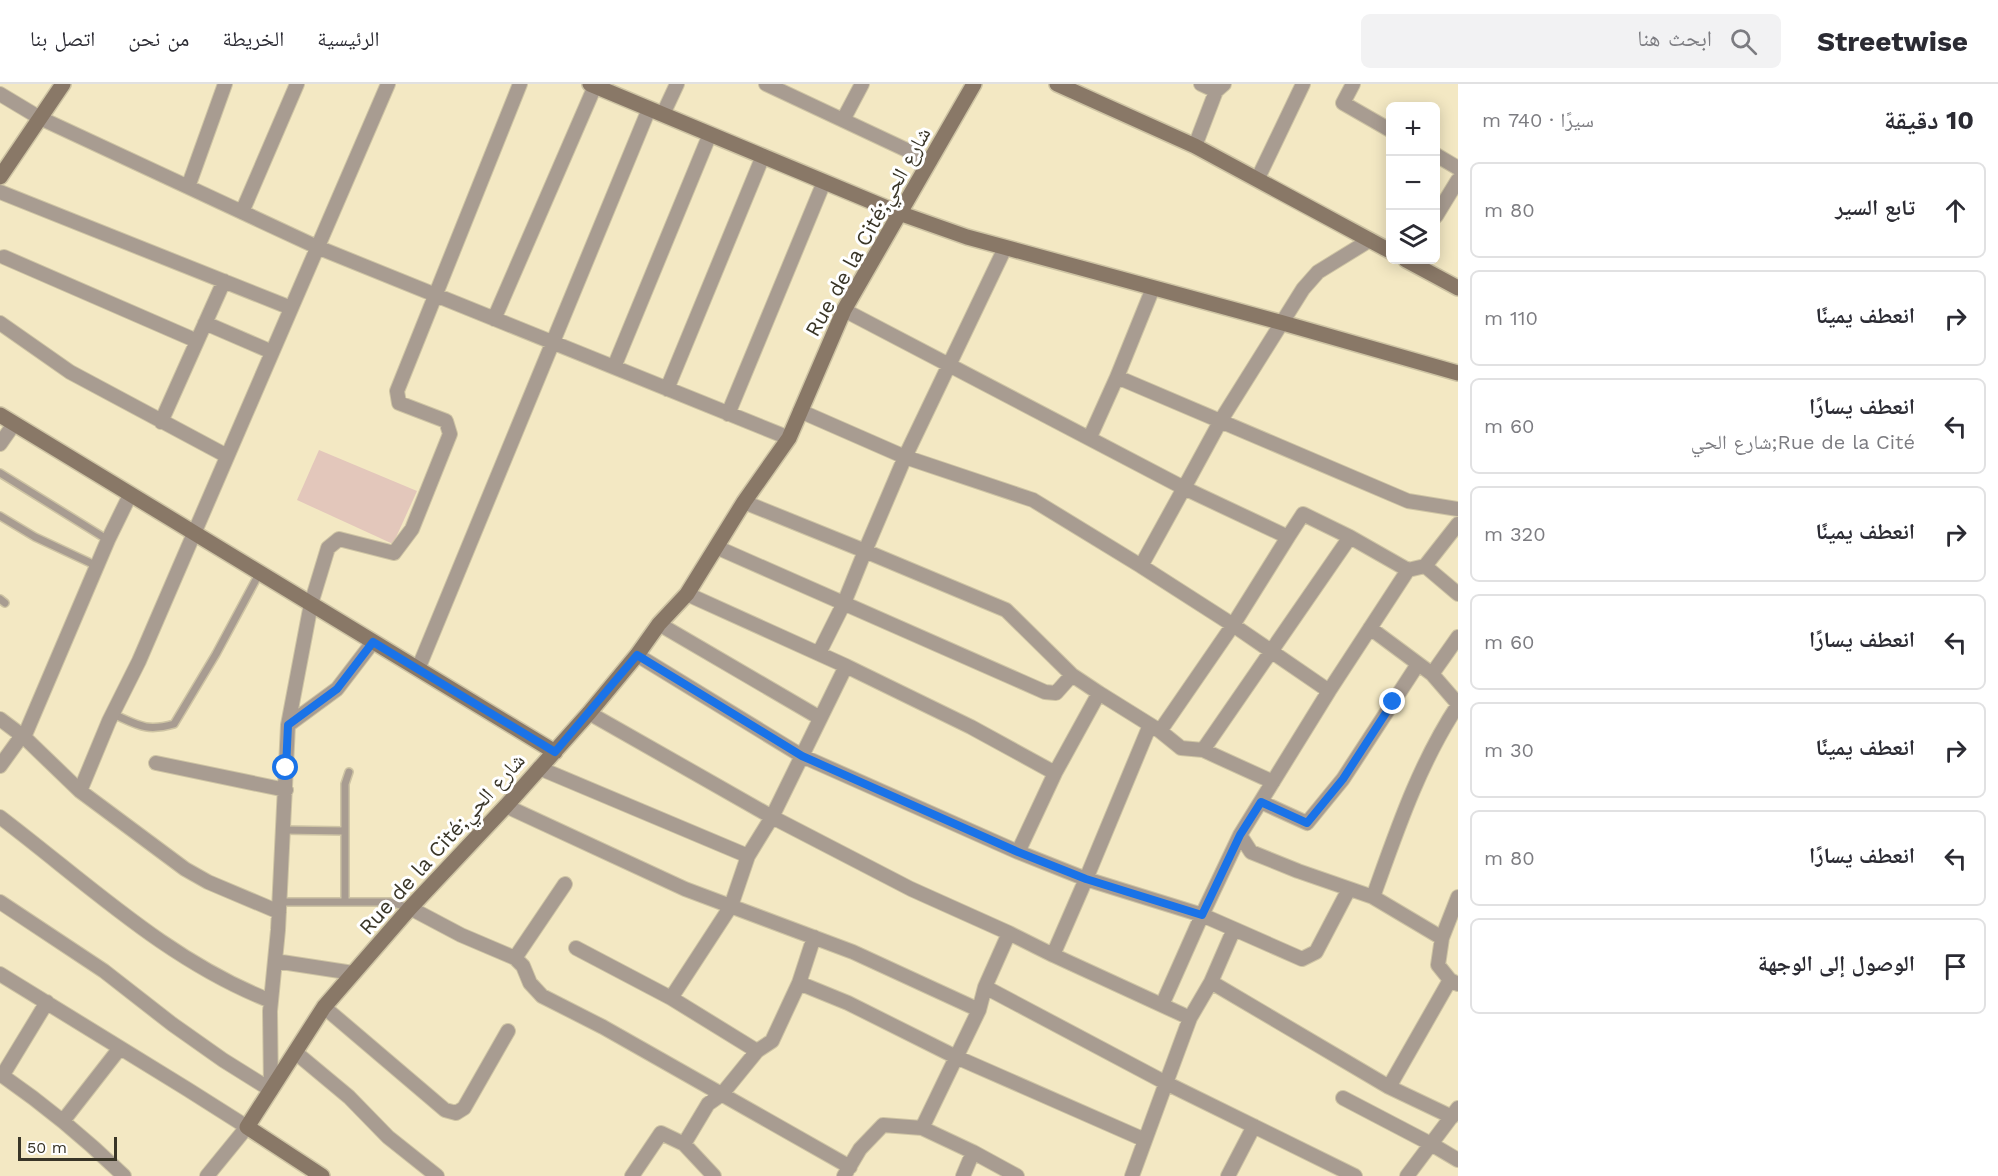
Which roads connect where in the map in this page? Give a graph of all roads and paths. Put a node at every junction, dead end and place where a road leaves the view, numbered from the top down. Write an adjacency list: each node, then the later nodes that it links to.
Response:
1 (63, 84): 18 (street)
2 (225, 84): 31 (street)
3 (297, 84): 34 (street)
4 (388, 84): 37 (street)
5 (520, 84): 45 (street)
6 (677, 84): 17 (street)
7 (766, 84): 19 (street)
8 (862, 84): 19 (street)
9 (974, 84): 25 (street, Rue de la Cité;شارع الحي)
10 (1057, 84): 22 (street)
11 (1201, 84): 15 (street)
12 (1303, 84): 28 (street)
13 (1353, 84): 20 (street)
14 (593, 85): 17 (street); 48 (street)
15 (1220, 87): 22 (street)
16 (0, 94): 18 (street)
17 (656, 112): 21 (street); 53 (street)
18 (40, 118): 27 (street); 31 (street)
19 (843, 120): 25 (street)
20 (1386, 128)
21 (710, 134): 23 (street); 56 (street)
22 (1195, 146): 28 (street)
23 (763, 156): 30 (street); 59 (street)
24 (1440, 158): 26 (street)
25 (930, 161): 35 (street, Rue de la Cité;شارع الحي)
26 (1458, 168)
27 (0, 177)
28 (1257, 178): 36 (street)
29 (1458, 180): 33 (street)
30 (824, 182): 35 (street); 61 (street)
31 (188, 187): 34 (street)
32 (0, 192): 42 (street)
33 (1440, 210)
34 (242, 212): 37 (street)
35 (899, 213): 38 (street); 47 (street, Rue de la Cité;شارع الحي)
36 (1370, 240): 39 (street); 51 (street)
37 (317, 248): 45 (street); 46 (street)
38 (1005, 248): 43 (street); 55 (street)
39 (1386, 249)
40 (4, 257): 52 (street)
41 (1414, 264): 44 (street)
42 (224, 281): 46 (street); 50 (street)
43 (1153, 288): 51 (street); 58 (street)
44 (1458, 288)
45 (435, 295): 48 (street); 92 (street)
46 (291, 308): 54 (street)
47 (844, 310): 55 (street); 60 (street, Rue de la Cité;شارع الحي)
48 (494, 319): 53 (street)
49 (0, 323): 64 (street)
50 (205, 323): 52 (street); 54 (street)
51 (1283, 323): 57 (street); 63 (street)
52 (197, 341): 64 (street)
53 (554, 344): 56 (street); 103 (street)
54 (272, 352): 69 (street)
55 (949, 366): 66 (street); 70 (street)
56 (614, 368): 59 (street)
57 (1458, 373)
58 (1117, 377): 63 (street); 66 (street)
59 (667, 389): 61 (street)
60 (801, 411): 67 (street, Rue de la Cité;شارع الحي); 70 (street)
61 (728, 414): 67 (street)
62 (0, 416): 65 (street)
63 (1221, 420): 72 (street); 75 (street)
64 (161, 422): 69 (street)
65 (14, 424): 68 (street); 73 (street)
66 (1090, 437): 72 (street)
67 (789, 438): 74 (street, Rue de la Cité;شارع الحي)
68 (0, 444)
69 (227, 456): 78 (street)
70 (905, 457): 83 (street); 85 (street)
71 (0, 473): 81 (lane)
72 (1184, 488): 79 (street); 85 (street)
73 (130, 495): 78 (street); 81 (street)
74 (744, 502): 82 (street, Rue de la Cité;شارع الحي); 83 (street)
75 (1458, 509)
76 (0, 516): 84 (lane)
77 (1458, 524): 86 (street)
78 (193, 534): 88 (street); 110 (street)
79 (1288, 537): 80 (street); 94 (street)
80 (1350, 537): 87 (street); 98 (street)
81 (108, 540): 84 (street)
82 (716, 546): 89 (street, Rue de la Cité;شارع الحي); 91 (street)
83 (865, 551): 91 (street); 105 (street)
84 (97, 566): 115 (street)
85 (1142, 566): 94 (street)
86 (1425, 566): 87 (street); 90 (street)
87 (1408, 570): 95 (street)
88 (259, 574): 92 (street); 110 (lane)
89 (687, 594): 93 (street, Rue de la Cité;شارع الحي); 99 (street)
90 (1458, 594)
91 (844, 603): 99 (street); 105 (street)
92 (310, 604): 97 (street); 113 (street)
93 (659, 624): 100 (street, Rue de la Cité;شارع الحي); 111 (street)
94 (1233, 624): 98 (street); 114 (street)
95 (1370, 628): 101 (street); 106 (street)
96 (1458, 637): 104 (street)
97 (373, 642): 103 (street); 113 (street)
98 (1271, 650): 106 (street); 116 (street)
99 (819, 653): 102 (street)
100 (637, 655): 109 (street, Rue de la Cité;شارع الحي); 118 (street)
101 (1418, 664): 104 (street); 127 (street)
102 (846, 666): 111 (street); 123 (street)
103 (418, 669): 117 (street)
104 (1432, 674): 108 (street)
105 (1072, 675): 107 (street)
106 (1329, 692): 124 (street)
107 (1099, 693): 114 (street); 123 (street)
108 (1458, 704): 139 (street)
109 (590, 713): 117 (street, Rue de la Cité;شارع الحي); 130 (street)
110 (113, 714): 126 (street)
111 (820, 718): 118 (street)
112 (0, 719): 115 (street)
113 (288, 725): 125 (street)
114 (1155, 728): 116 (street); 136 (street)
115 (24, 737): 120 (street); 126 (street)
116 (1203, 750): 124 (street)
117 (555, 752): 121 (street, Rue de la Cité;شارع الحي)
118 (802, 756): 130 (street); 134 (street)
119 (156, 763): 125 (street)
120 (0, 766)
121 (538, 768): 128 (street, Rue de la Cité;شارع الحي); 135 (street)
122 (349, 772): 132 (lane)
123 (1054, 773): 134 (street)
124 (1273, 782): 127 (street)
125 (286, 790): 131 (street)
126 (80, 791): 144 (street)
127 (1261, 802): 133 (street)
128 (506, 806): 143 (street); 145 (street, Rue de la Cité;شارع الحي)
129 (0, 817): 162 (street)
130 (772, 817): 135 (street); 148 (street)
131 (284, 830): 132 (lane); 144 (street)
132 (345, 831): 142 (lane)
133 (1240, 835): 138 (street); 146 (street)
134 (1018, 852): 136 (street)
135 (748, 856): 143 (street)
136 (1086, 879): 146 (street); 152 (street)
137 (565, 884): 153 (street)
138 (1349, 889): 139 (street); 147 (street)
139 (1373, 897): 150 (street)
140 (1458, 897): 150 (street)
141 (0, 902): 176 (street)
142 (345, 902): 144 (lane); 145 (lane)
143 (731, 906): 149 (street); 161 (street)
144 (279, 907): 154 (street)
145 (410, 908): 153 (street); 155 (street, Rue de la Cité;شارع الحي)
146 (1202, 915): 147 (street); 164 (street)
147 (1234, 929): 157 (street)
148 (1009, 933): 152 (street); 160 (street)
149 (814, 937): 159 (street); 166 (street)
150 (1442, 938): 158 (street)
151 (576, 948): 161 (street)
152 (1053, 955): 164 (street)
153 (515, 958): 177 (street)
154 (275, 961): 155 (street); 162 (street)
155 (353, 973): 165 (street, Rue de la Cité;شارع الحي)
156 (0, 974): 163 (street)
157 (1211, 982): 167 (street); 175 (street)
158 (1454, 982): 175 (street)
159 (799, 984): 170 (street); 172 (street)
160 (985, 987): 166 (street); 174 (street)
161 (671, 998): 170 (street)
162 (271, 1001): 176 (street)
163 (47, 1002): 169 (street); 173 (street)
164 (1162, 1005): 167 (street)
165 (324, 1007): 168 (street); 171 (street, Rue de la Cité;شارع الحي)
166 (979, 1010): 172 (street)
167 (1190, 1018): 174 (street)
168 (508, 1031)
169 (120, 1048): 180 (street); 182 (street)
170 (757, 1051): 177 (street)
171 (295, 1052): 176 (street, Rue de la Cité;شارع الحي); 193 (street)
172 (956, 1057): 183 (street); 184 (street)
173 (1, 1075): 180 (street)
174 (1166, 1083): 181 (street); 184 (street)
175 (1389, 1087): 179 (street)
176 (271, 1090): 182 (street, Rue de la Cité;شارع الحي)
177 (722, 1094): 185 (street); 189 (street)
178 (1343, 1098): 186 (street)
179 (1455, 1112): 186 (street)
180 (63, 1120): 190 (street)
181 (1254, 1126): 199 (street); 200 (street)
182 (247, 1128): 191 (street); 192 (street)
183 (922, 1128): 187 (street); 189 (street)
184 (1145, 1140): 198 (street)
185 (684, 1144): 194 (street); 195 (street)
186 (1431, 1144): 188 (street); 201 (street)
187 (973, 1152): 196 (street); 197 (street)
188 (1458, 1161)
189 (847, 1172)
190 (121, 1175)
191 (207, 1176)
192 (322, 1176)
193 (437, 1176)
194 (632, 1176)
195 (714, 1176)
196 (963, 1176)
197 (1017, 1176)
198 (1132, 1176)
199 (1228, 1176)
200 (1355, 1176)
201 (1407, 1176)

